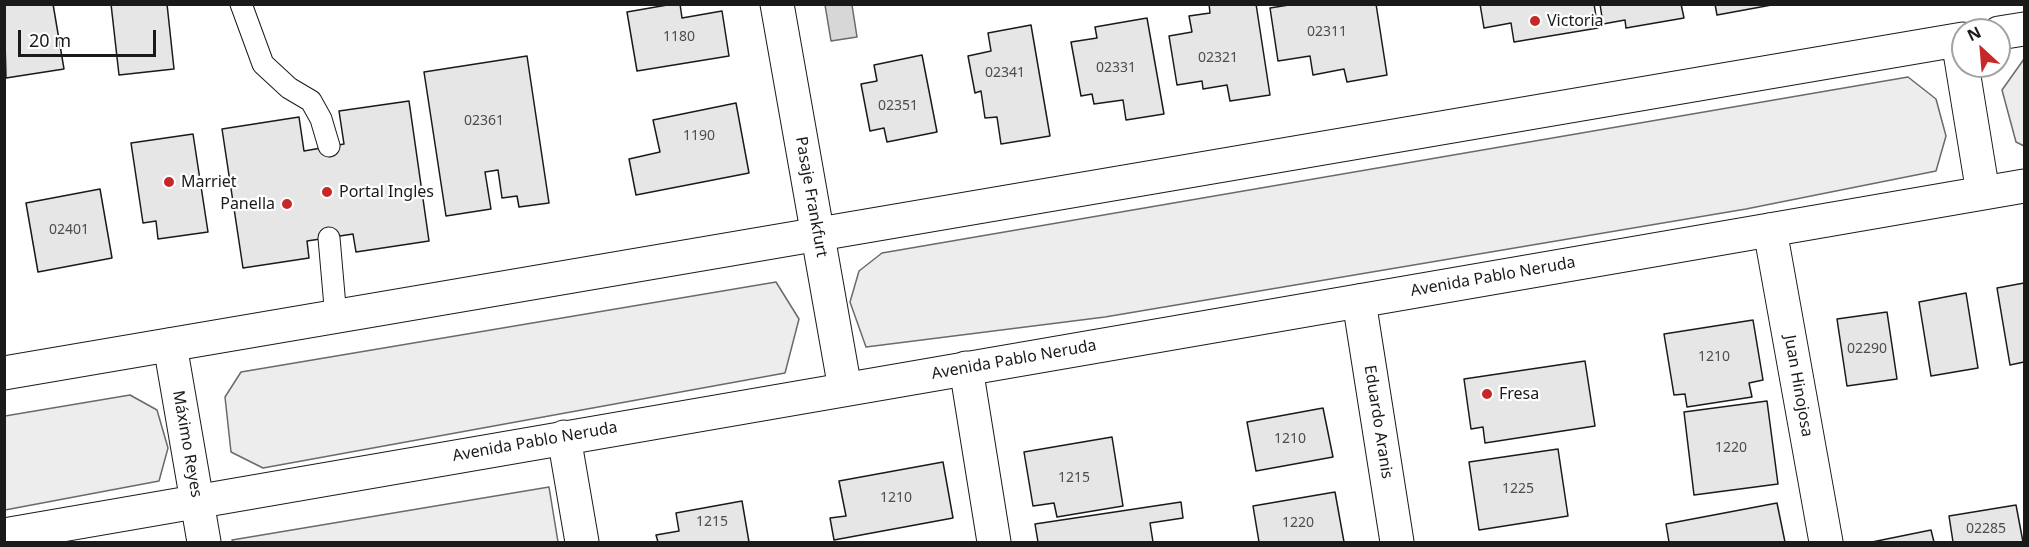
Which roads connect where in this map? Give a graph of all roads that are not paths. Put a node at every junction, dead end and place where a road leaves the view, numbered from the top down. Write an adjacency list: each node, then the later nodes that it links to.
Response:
1 (241, 4): 5 (lane)
2 (777, 4): 9 (street, Pasaje Frankfurt)
3 (1951, 42): 9 (street)
4 (1966, 78): 7 (street)
5 (328, 146)
6 (2025, 186): 7 (street, Avenida Pablo Neruda)
7 (1983, 193): 8 (street, Avenida Pablo Neruda)
8 (1770, 230): 11 (street, Avenida Pablo Neruda); 24 (street, Juan Hinojosa)
9 (818, 235): 12 (street); 16 (street, Pasaje Frankfurt)
10 (329, 238): 12 (lane)
11 (1359, 301): 14 (street, Avenida Pablo Neruda); 23 (street, Eduardo Aranis)
12 (336, 318): 13 (street)
13 (170, 345): 15 (street); 18 (street, Máximo Reyes)
14 (966, 368): 16 (street, Avenida Pablo Neruda); 22 (street)
15 (4, 373)
16 (845, 389): 17 (street, Avenida Pablo Neruda)
17 (564, 437): 18 (street, Avenida Pablo Neruda); 21 (street)
18 (197, 500): 19 (street, Avenida Pablo Neruda); 20 (street, Máximo Reyes)
19 (4, 535)
20 (204, 543)
21 (582, 543)
22 (994, 543)
23 (1397, 543)
24 (1826, 543)

